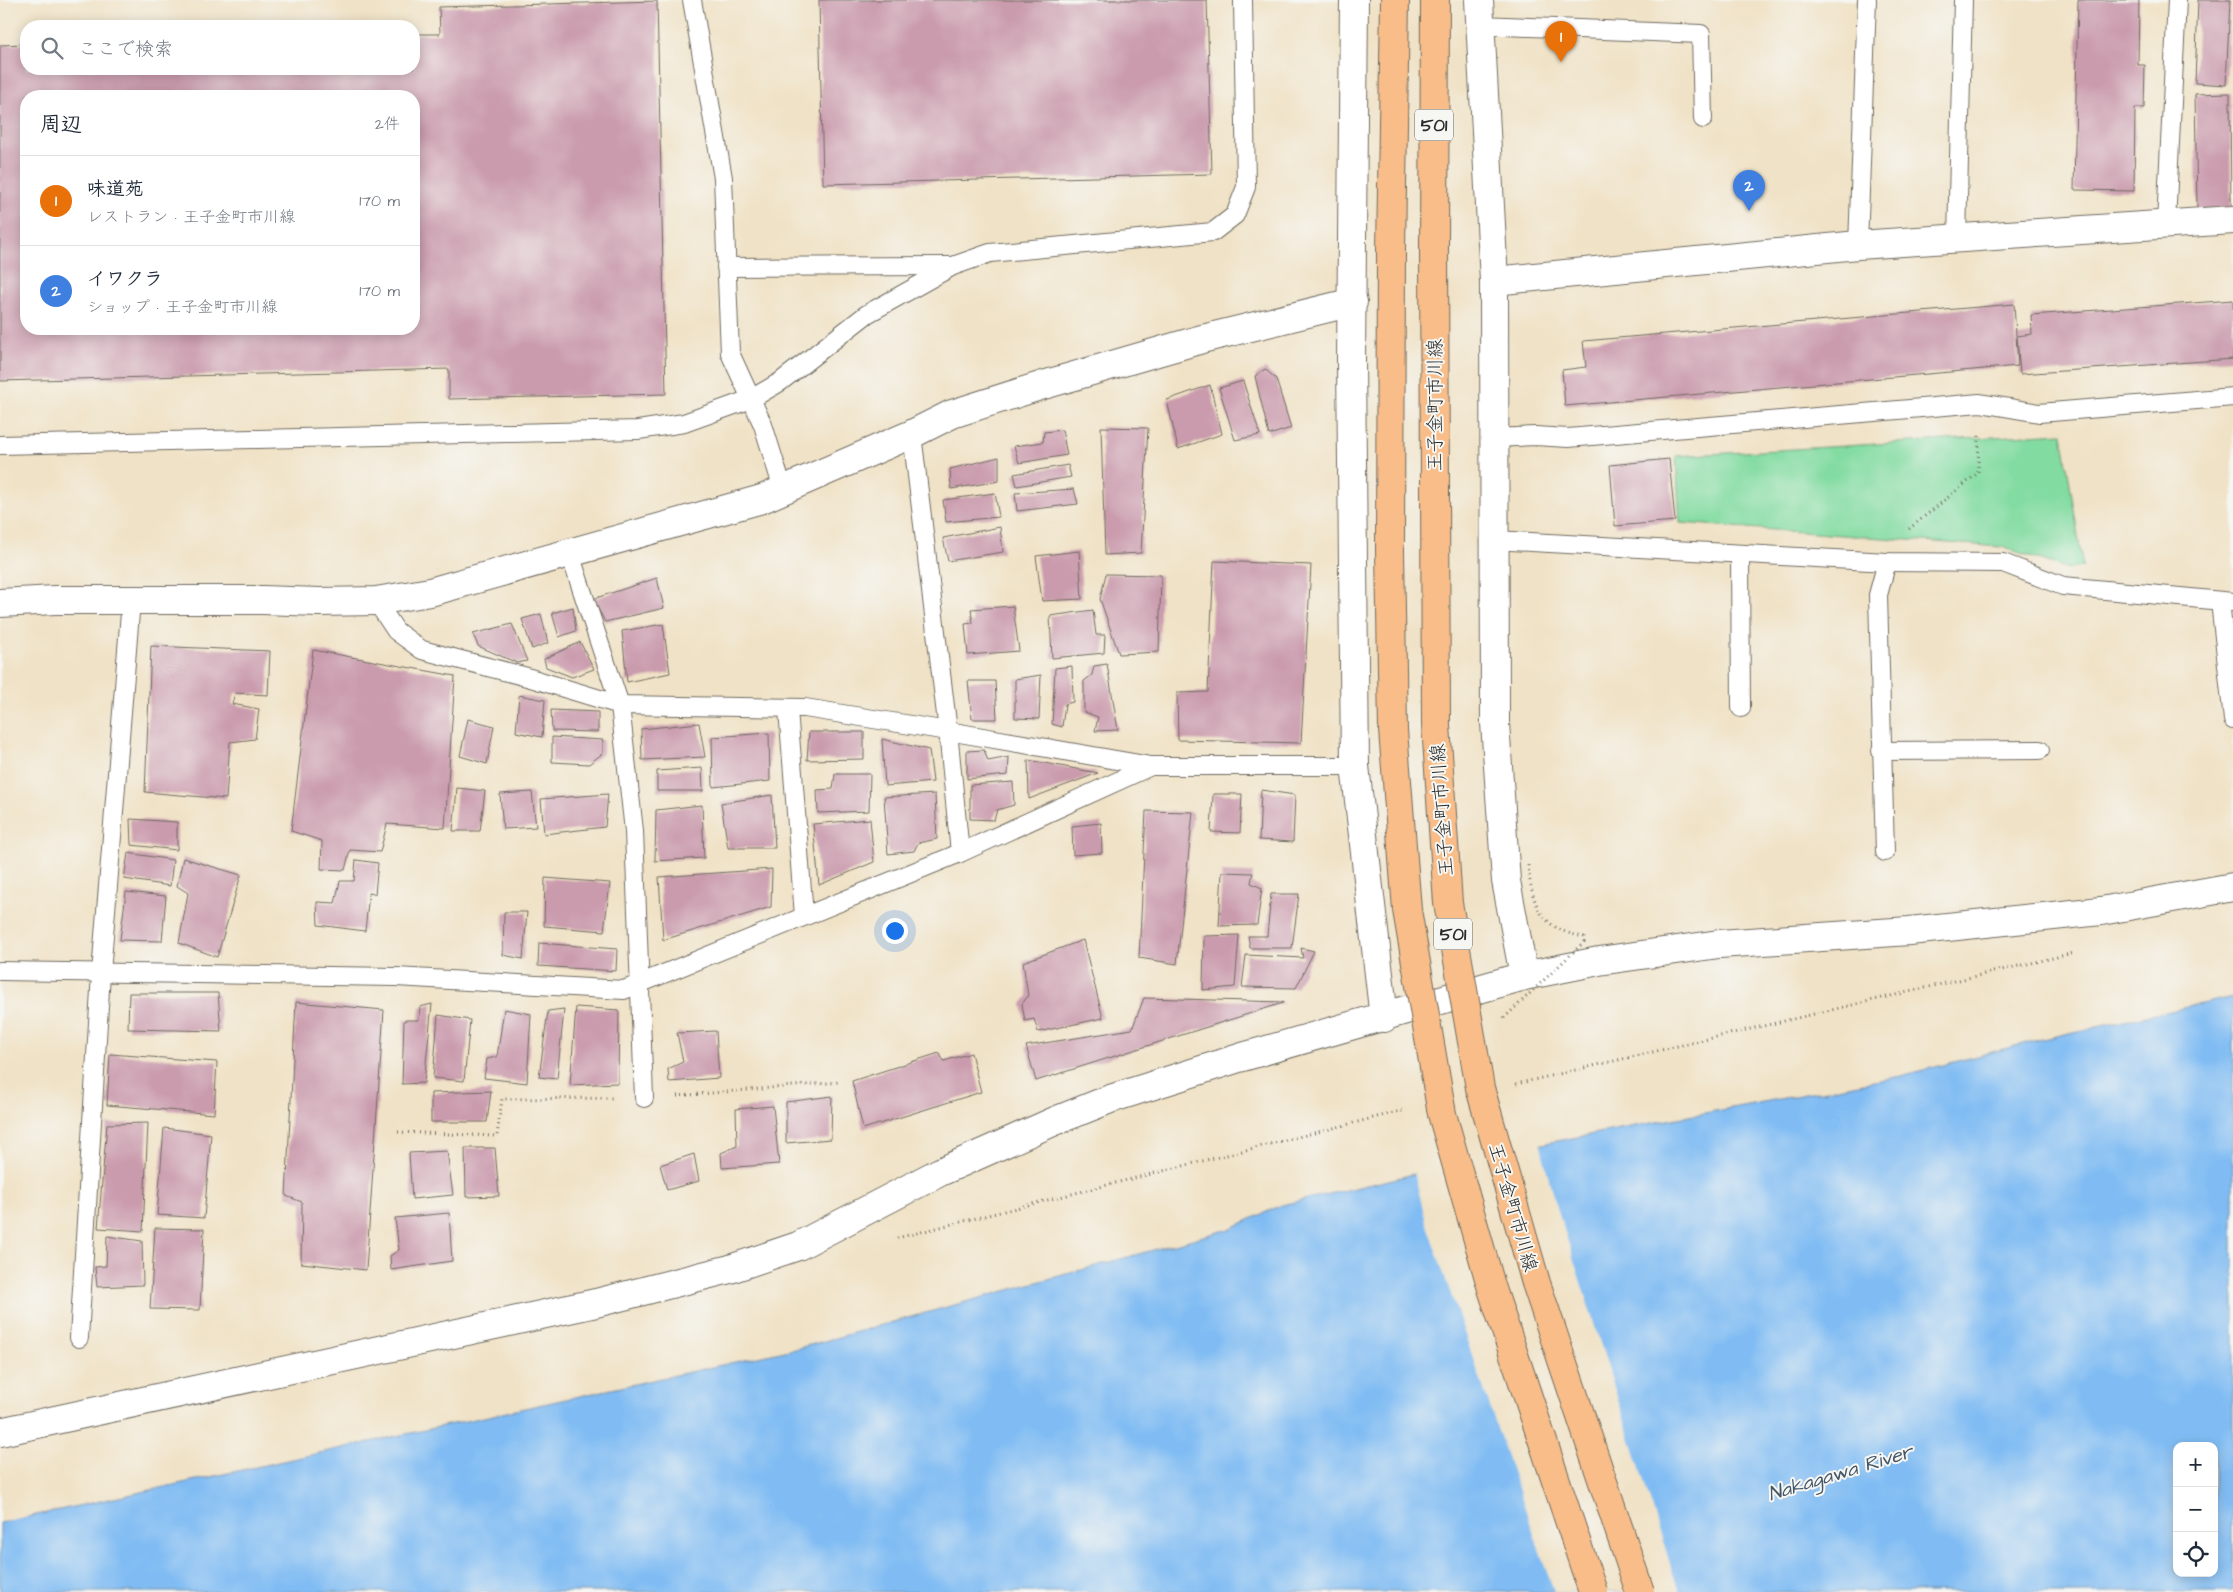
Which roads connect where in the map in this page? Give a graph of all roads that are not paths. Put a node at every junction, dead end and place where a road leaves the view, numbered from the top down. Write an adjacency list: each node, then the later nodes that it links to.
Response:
1 (692, 0): 16 (lane)
2 (1243, 0): 15 (lane)
3 (1354, 0): 18 (street)
4 (1395, 0): 54 (main road, 501, bridge)
5 (1435, 0): 55 (main road, 王子金町市川線 / 501, bridge)
6 (1867, 0): 14 (lane)
7 (1963, 0): 13 (lane)
8 (2177, 0): 12 (lane)
9 (1480, 12): 10 (lane); 17 (street)
10 (1703, 119)
11 (2233, 220): 12 (street)
12 (2166, 224): 13 (street)
13 (1957, 238): 14 (street)
14 (1858, 245): 17 (street)
15 (953, 266): 16 (lane); 20 (lane)
16 (726, 267): 20 (lane)
17 (1494, 281): 22 (street)
18 (1353, 302): 21 (street); 41 (street)
19 (2233, 397): 22 (lane)
20 (751, 399): 23 (lane); 24 (lane)
21 (912, 434): 24 (street); 37 (lane)
22 (1495, 438): 25 (street)
23 (0, 445)
24 (783, 489): 26 (street)
25 (1494, 540): 27 (lane); 48 (street)
26 (569, 551): 30 (street); 33 (lane)
27 (1740, 554): 28 (lane); 35 (lane)
28 (1892, 562): 31 (lane); 39 (lane)
29 (131, 600): 30 (street); 32 (street); 47 (lane)
30 (376, 601): 33 (lane)
31 (2227, 602): 36 (lane)
32 (0, 603)
33 (620, 705): 34 (lane); 49 (lane)
34 (788, 708): 37 (lane); 45 (lane)
35 (1741, 708)
36 (2233, 720)
37 (948, 730): 40 (lane); 43 (lane)
38 (2040, 750): 39 (lane)
39 (1881, 751): 42 (lane)
40 (1151, 766): 41 (lane); 43 (lane)
41 (1355, 766): 50 (street)
42 (1885, 852)
43 (960, 853): 45 (lane)
44 (2233, 887): 48 (street)
45 (804, 916): 49 (lane)
46 (0, 972): 47 (lane)
47 (100, 973): 49 (lane); 52 (lane)
48 (1524, 976): 50 (street)
49 (640, 983): 51 (lane)
50 (1384, 1018): 53 (street)
51 (644, 1098)
52 (79, 1338)
53 (0, 1432)
54 (1593, 1592)
55 (1640, 1592)

